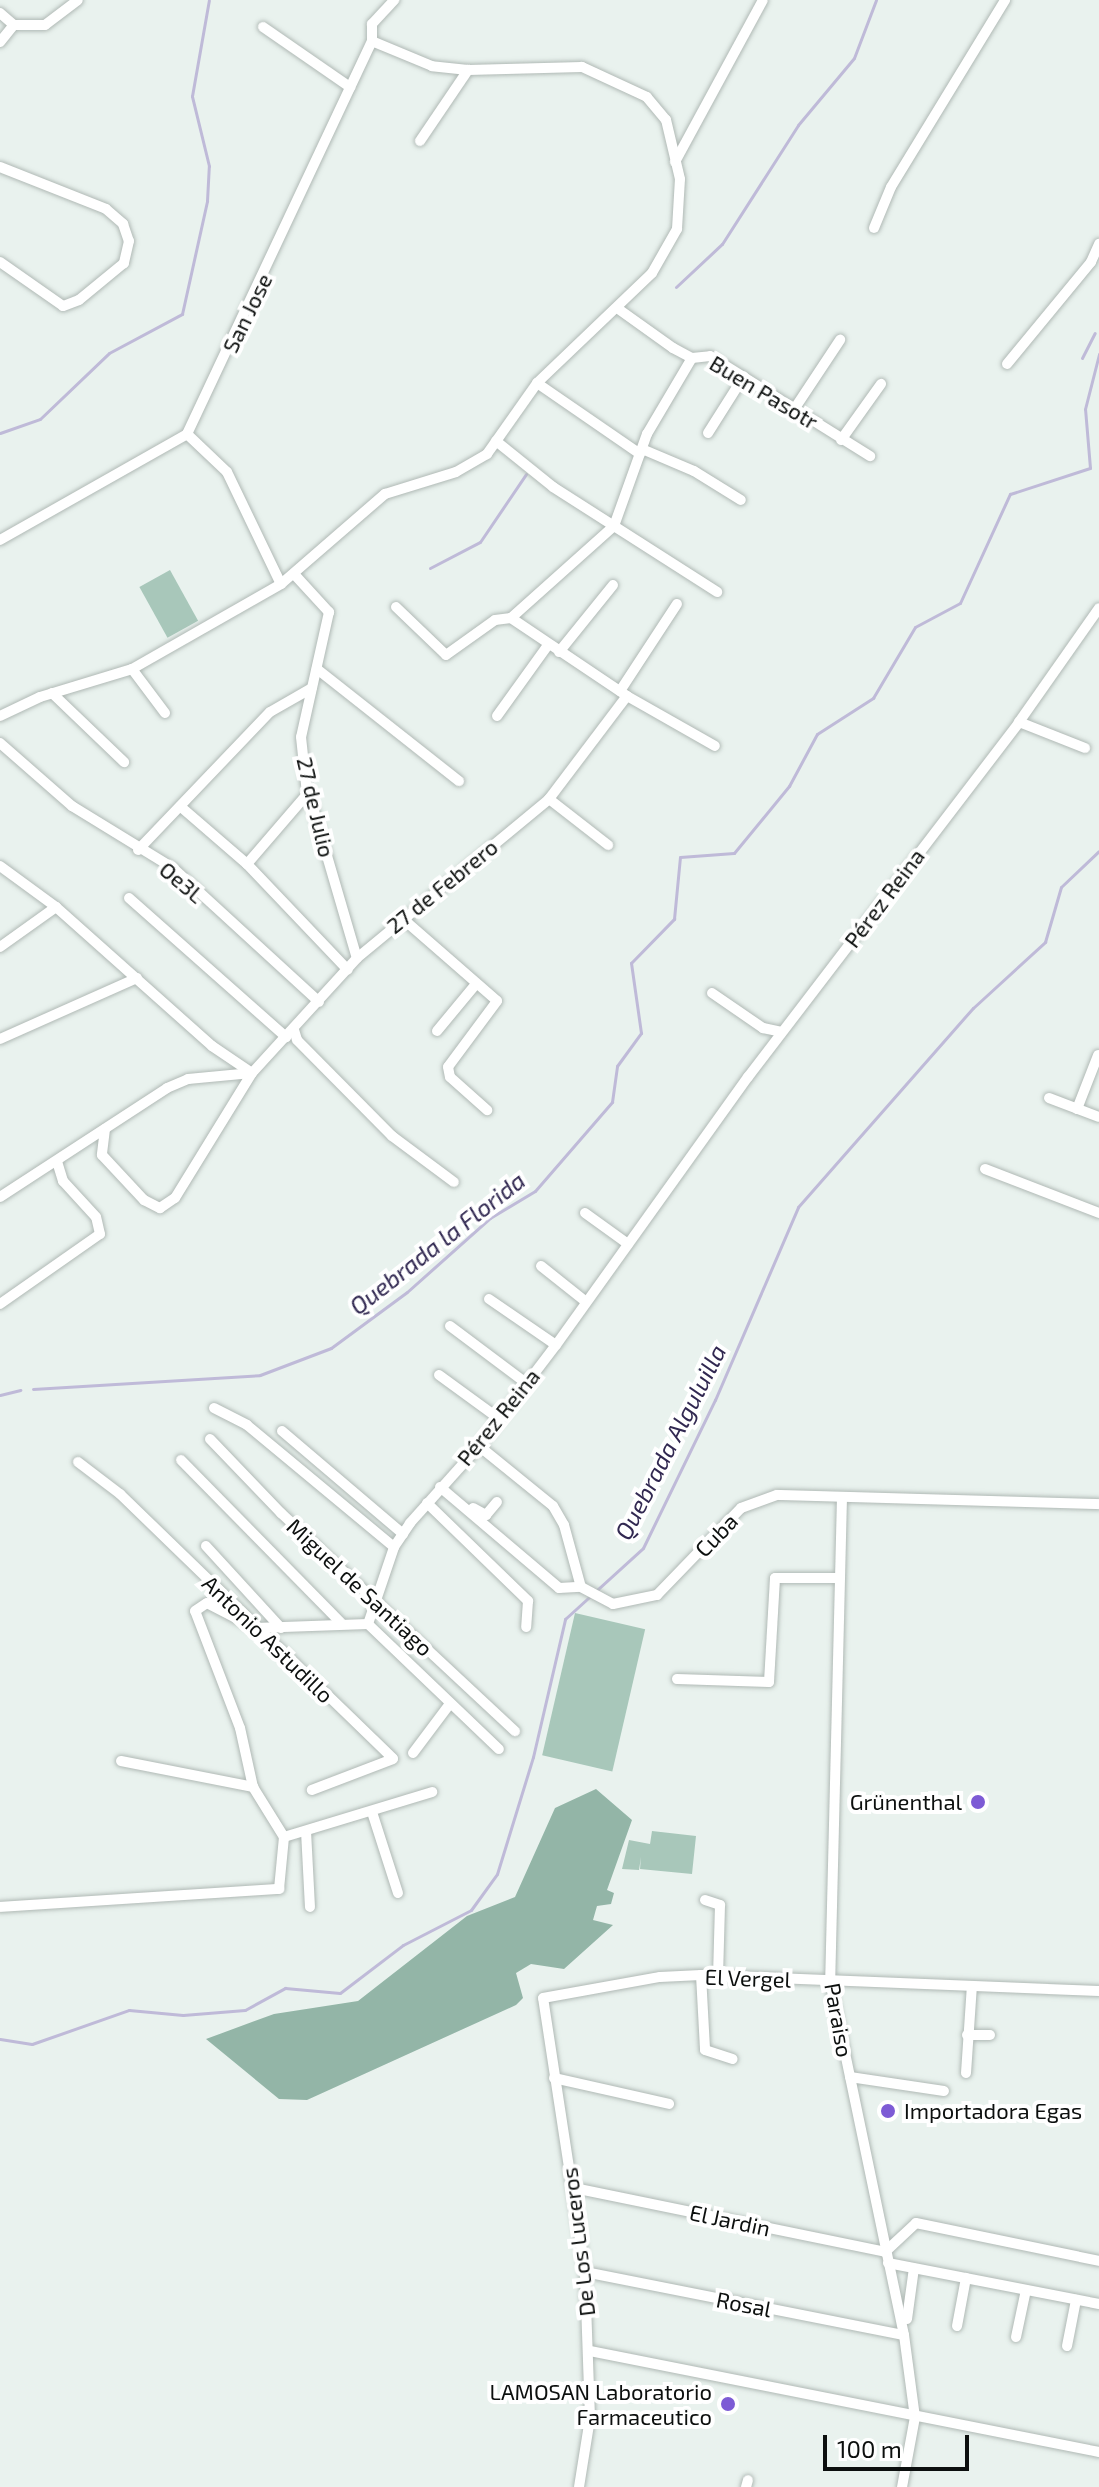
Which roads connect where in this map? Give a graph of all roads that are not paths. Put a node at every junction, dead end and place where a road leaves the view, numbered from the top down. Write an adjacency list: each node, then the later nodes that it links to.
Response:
1 (78, 0): 6 (street)
2 (394, 0): 8 (street, San Jose)
3 (763, 0): 13 (street)
4 (1005, 0): 15 (street)
5 (0, 13): 6 (street)
6 (14, 25): 9 (street)
7 (263, 27): 11 (street)
8 (372, 41): 10 (street); 11 (street, San Jose)
9 (0, 42)
10 (468, 70): 12 (street); 13 (street)
11 (350, 87): 27 (street, San Jose)
12 (420, 141)
13 (675, 162): 18 (street)
14 (0, 167): 17 (street)
15 (874, 228)
16 (1099, 244): 21 (street)
17 (0, 262)
18 (617, 308): 20 (street, Buen Pasotr); 23 (street)
19 (840, 340): 25 (street)
20 (692, 358): 22 (street, Buen Pasotr); 30 (street)
21 (1007, 364)
22 (744, 376): 25 (street, Buen Pasotr); 26 (street)
23 (537, 383): 29 (street); 30 (street)
24 (881, 384): 28 (street)
25 (795, 408): 28 (street, Buen Pasotr)
26 (708, 433)
27 (187, 434): 34 (street); 36 (street)
28 (841, 440): 31 (street, Buen Pasotr)
29 (496, 441): 33 (street); 35 (street)
30 (641, 452): 32 (street); 33 (street)
31 (870, 456)
32 (741, 500)
33 (614, 526): 38 (street); 42 (street)
34 (0, 540)
35 (294, 574): 36 (street); 46 (street, 27 de Julio)
36 (281, 584): 45 (street)
37 (613, 585): 44 (street)
38 (717, 592)
39 (677, 604): 49 (street, 27 de Febrero)
40 (396, 607): 42 (street)
41 (1099, 608): 53 (street, Pérez Reina)
42 (511, 618): 43 (street)
43 (548, 645): 44 (street); 52 (street)
44 (559, 652): 49 (street)
45 (132, 669): 48 (street); 50 (street)
46 (317, 669): 47 (street, 27 de Julio); 58 (street)
47 (312, 688): 59 (street, 27 de Julio); 61 (street)
48 (52, 693): 51 (street); 57 (street)
49 (624, 694): 55 (street); 60 (street, 27 de Febrero)
50 (165, 713)
51 (0, 716)
52 (497, 716)
53 (1019, 722): 56 (street); 77 (street, Pérez Reina)
54 (0, 743): 63 (street, Oe3L)
55 (715, 746)
56 (1085, 748)
57 (124, 762)
58 (459, 781)
59 (308, 793): 64 (street); 70 (street, 27 de Julio)
60 (549, 799): 62 (street); 68 (street, 27 de Febrero)
61 (181, 807): 63 (street); 64 (street)
62 (608, 845)
63 (138, 850): 75 (street, Oe3L)
64 (247, 864): 71 (street)
65 (0, 866): 67 (street)
66 (129, 898): 78 (street)
67 (56, 907): 69 (street); 72 (street)
68 (402, 918): 70 (street, 27 de Febrero); 73 (street)
69 (0, 947)
70 (357, 958): 71 (street, 27 de Febrero)
71 (348, 970): 75 (street, 27 de Febrero)
72 (137, 978): 79 (street); 81 (street)
73 (476, 984): 76 (street); 84 (street)
74 (712, 993): 77 (street)
75 (319, 1002): 78 (street, 27 de Febrero)
76 (437, 1031)
77 (782, 1032): 93 (street, Pérez Reina)
78 (290, 1034): 81 (street, 27 de Febrero); 89 (street)
79 (0, 1039)
80 (1098, 1055): 83 (street)
81 (252, 1073): 86 (street); 86 (street, 27 de Febrero)
82 (1049, 1098): 83 (street)
83 (1077, 1109): 85 (street)
84 (487, 1110)
85 (1099, 1117)
86 (105, 1129): 87 (street)
87 (57, 1161): 90 (street); 97 (street)
88 (985, 1169): 92 (street)
89 (454, 1182)
90 (0, 1197)
91 (585, 1213): 93 (street)
92 (1099, 1213)
93 (628, 1244): 96 (street, Pérez Reina)
94 (541, 1266): 96 (street)
95 (489, 1299): 99 (street)
96 (585, 1301): 99 (street, Pérez Reina)
97 (0, 1304)
98 (450, 1326): 101 (street)
99 (556, 1345): 101 (street, Pérez Reina)
100 (439, 1375): 103 (street)
101 (526, 1383): 103 (street, Pérez Reina)
102 (214, 1408): 116 (street)
103 (498, 1418): 106 (street, Pérez Reina)
104 (282, 1431): 114 (street)
105 (210, 1439): 119 (street, Miguel de Santiago)
106 (479, 1446): 109 (street, Pérez Reina); 118 (street)
107 (181, 1460): 120 (street)
108 (78, 1462): 123 (street, Antonio Astudillo)
109 (442, 1485): 111 (street); 112 (street, Pérez Reina); 118 (street, Cuba)
110 (842, 1497): 113 (street, Cuba); 117 (street, Paraiso); 118 (street, Cuba)
111 (497, 1502)
112 (427, 1503): 114 (street, Pérez Reina); 122 (street)
113 (1099, 1504)
114 (403, 1534): 116 (street, Pérez Reina)
115 (206, 1546): 124 (street)
116 (394, 1547): 119 (street, Pérez Reina)
117 (840, 1578): 125 (street); 143 (street, Paraiso)
118 (581, 1587)
119 (378, 1603): 121 (street, Pérez Reina); 127 (street, Miguel de Santiago)
120 (340, 1622): 121 (street); 124 (street)
121 (368, 1624): 126 (street)
122 (526, 1627)
123 (255, 1628): 124 (street); 131 (street); 132 (street, Antonio Astudillo)
124 (281, 1628)
125 (677, 1679)
126 (449, 1705): 128 (street); 129 (street)
127 (515, 1731)
128 (499, 1749)
129 (413, 1753)
130 (121, 1761): 131 (street)
131 (248, 1788): 136 (street)
132 (312, 1790)
133 (432, 1792): 134 (street)
134 (372, 1812): 135 (street); 137 (street)
135 (306, 1831): 136 (street); 140 (street)
136 (284, 1837): 139 (street)
137 (398, 1893)
138 (705, 1900): 142 (street)
139 (0, 1907)
140 (310, 1907)
141 (701, 1975): 142 (street, El Vergel); 146 (street, El Vergel); 149 (street)
142 (718, 1976): 143 (street, El Vergel)
143 (830, 1981): 144 (street, El Vergel); 151 (street, Paraiso)
144 (972, 1986): 145 (street, El Vergel); 147 (street)
145 (1099, 1991)
146 (543, 1998): 152 (street, De Los Luceros)
147 (967, 2035): 148 (street); 150 (street)
148 (990, 2035)
149 (733, 2059)
150 (966, 2073)
151 (850, 2077): 153 (street); 156 (street, Paraiso)
152 (554, 2078): 154 (street); 155 (street, De Los Luceros)
153 (944, 2091)
154 (669, 2104)
155 (574, 2188): 156 (street, El Jardin); 160 (street, De Los Luceros)
156 (885, 2252): 157 (street); 158 (street, Paraiso)
157 (1099, 2261)
158 (888, 2263): 159 (street); 167 (street, Paraiso)
159 (914, 2268): 161 (street); 165 (street)
160 (585, 2272): 167 (street, Rosal); 170 (street, De Los Luceros)
161 (966, 2278): 162 (street); 166 (street)
162 (1026, 2290): 163 (street); 168 (street)
163 (1076, 2300): 164 (street); 169 (street)
164 (1099, 2304)
165 (907, 2319)
166 (957, 2326)
167 (904, 2335): 171 (street, Paraiso)
168 (1016, 2337)
169 (1067, 2346)
170 (590, 2351): 171 (street); 173 (street, De Los Luceros)
171 (915, 2417): 172 (street); 174 (street, Paraiso)
172 (1099, 2452)
173 (579, 2487)
174 (902, 2487)

